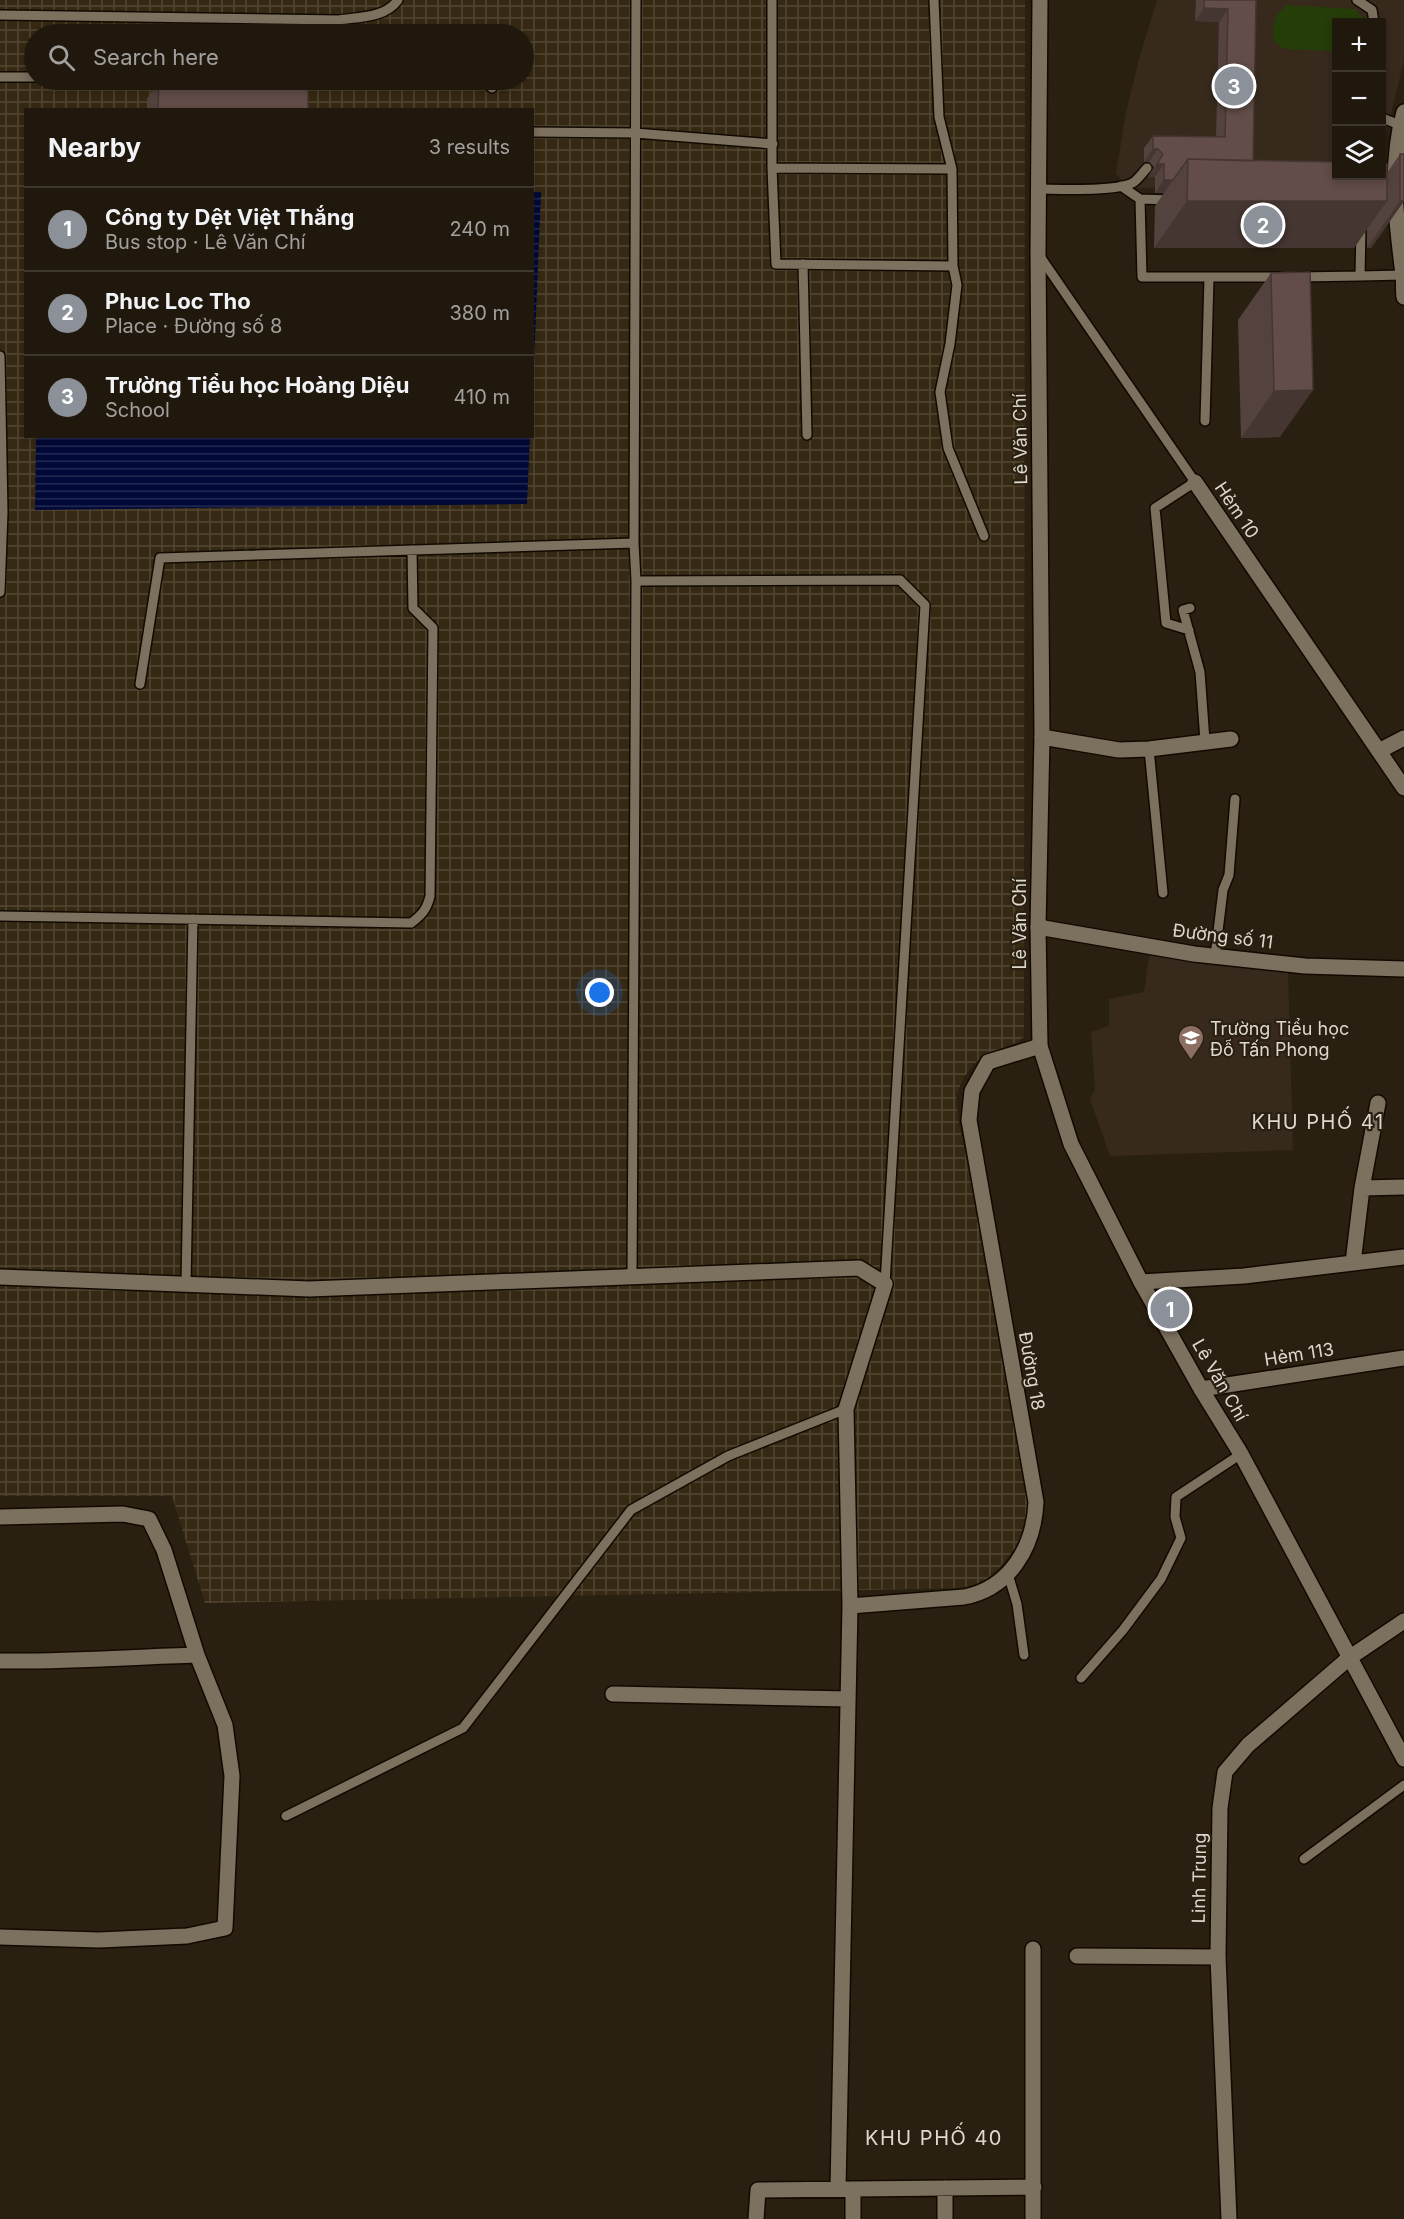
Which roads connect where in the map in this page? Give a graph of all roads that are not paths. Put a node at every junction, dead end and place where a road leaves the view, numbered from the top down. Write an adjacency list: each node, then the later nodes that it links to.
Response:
1 (398, 0): 7 (lane)
2 (636, 0): 14 (lane)
3 (772, 0): 15 (lane)
4 (934, 0): 18 (lane)
5 (1040, 0): 20 (street, Lê Văn Chí)
6 (1357, 0): 8 (lane)
7 (0, 15)
8 (1373, 18)
9 (0, 77): 10 (lane)
10 (24, 77)
11 (1386, 118): 12 (lane)
12 (1402, 118): 26 (street)
13 (534, 132): 14 (lane)
14 (635, 133): 15 (lane); 37 (lane)
15 (773, 144): 16 (lane)
16 (772, 168): 18 (lane); 25 (lane)
17 (1148, 168): 19 (lane)
18 (952, 169): 27 (lane)
19 (1121, 186): 20 (lane); 21 (lane)
20 (1038, 189): 24 (street, Lê Văn Chí)
21 (1140, 200): 22 (lane); 29 (lane)
22 (1175, 200)
23 (1361, 214): 28 (lane)
24 (1038, 253): 34 (lane, Hẻm 10); 44 (street, Lê Văn Chí)
25 (803, 264): 27 (lane); 33 (lane)
26 (1402, 265): 28 (lane); 30 (street)
27 (953, 266): 35 (lane)
28 (1360, 276): 29 (lane)
29 (1209, 278): 32 (lane)
30 (1404, 297)
31 (0, 356): 36 (lane)
32 (1205, 421)
33 (807, 435)
34 (1194, 482): 42 (lane); 49 (street, Hẻm 10)
35 (984, 536)
36 (1, 541): 40 (lane)
37 (634, 543): 38 (lane); 39 (lane)
38 (412, 550): 43 (lane); 54 (lane)
39 (636, 581): 64 (lane); 68 (lane)
40 (0, 592)
41 (1190, 608): 42 (lane)
42 (1189, 630): 47 (lane)
43 (140, 684)
44 (1042, 737): 48 (street); 55 (street, Lê Văn Chí)
45 (1404, 738): 49 (street)
46 (1230, 740): 47 (street)
47 (1205, 741): 48 (street)
48 (1149, 749): 52 (lane)
49 (1379, 751): 50 (street, Hẻm 10)
50 (1404, 788)
51 (1235, 799): 56 (lane)
52 (1163, 893)
53 (0, 916): 54 (lane)
54 (193, 919): 67 (lane)
55 (1038, 927): 56 (street, Đường số 11); 58 (street, Lê Văn Chí)
56 (1215, 956): 57 (street, Đường số 11)
57 (1404, 969)
58 (1040, 1046): 66 (street, Lê Văn Chí); 74 (street, Đường 18)
59 (1378, 1103): 61 (street)
60 (1404, 1187): 61 (street)
61 (1362, 1188): 63 (street)
62 (1404, 1257): 63 (street)
63 (1353, 1263): 66 (street)
64 (632, 1276): 67 (street); 68 (street)
65 (0, 1277): 67 (street)
66 (1141, 1282): 70 (street, Lê Văn Chí)
67 (186, 1284)
68 (885, 1284): 71 (street)
69 (1404, 1358): 70 (street, Hẻm 113)
70 (1201, 1389): 72 (street, Lê Văn Chí)
71 (846, 1409): 75 (street); 86 (lane)
72 (1240, 1454): 79 (street, Lê Văn Chí); 81 (lane)
73 (0, 1517): 77 (street)
74 (1008, 1574): 75 (street, Đường 18); 78 (lane)
75 (850, 1606): 83 (street)
76 (1404, 1621): 79 (street, Linh Trung)
77 (197, 1655): 80 (street); 88 (street)
78 (1024, 1655)
79 (1349, 1658): 84 (street, Lê Văn Chí); 91 (street, Linh Trung)
80 (0, 1661)
81 (1081, 1678)
82 (613, 1694): 83 (street)
83 (848, 1699): 94 (street)
84 (1404, 1759)
85 (1404, 1785): 87 (lane)
86 (286, 1815)
87 (1304, 1859)
88 (0, 1937)
89 (1033, 1948): 92 (street)
90 (1077, 1956): 91 (street)
91 (1218, 1957): 99 (street, Linh Trung)
92 (1034, 2187): 93 (street); 98 (street)
93 (945, 2188): 94 (street); 97 (street)
94 (845, 2189): 95 (street); 96 (street)
95 (756, 2219)
96 (853, 2219)
97 (945, 2219)
98 (1033, 2219)
99 (1229, 2219)

